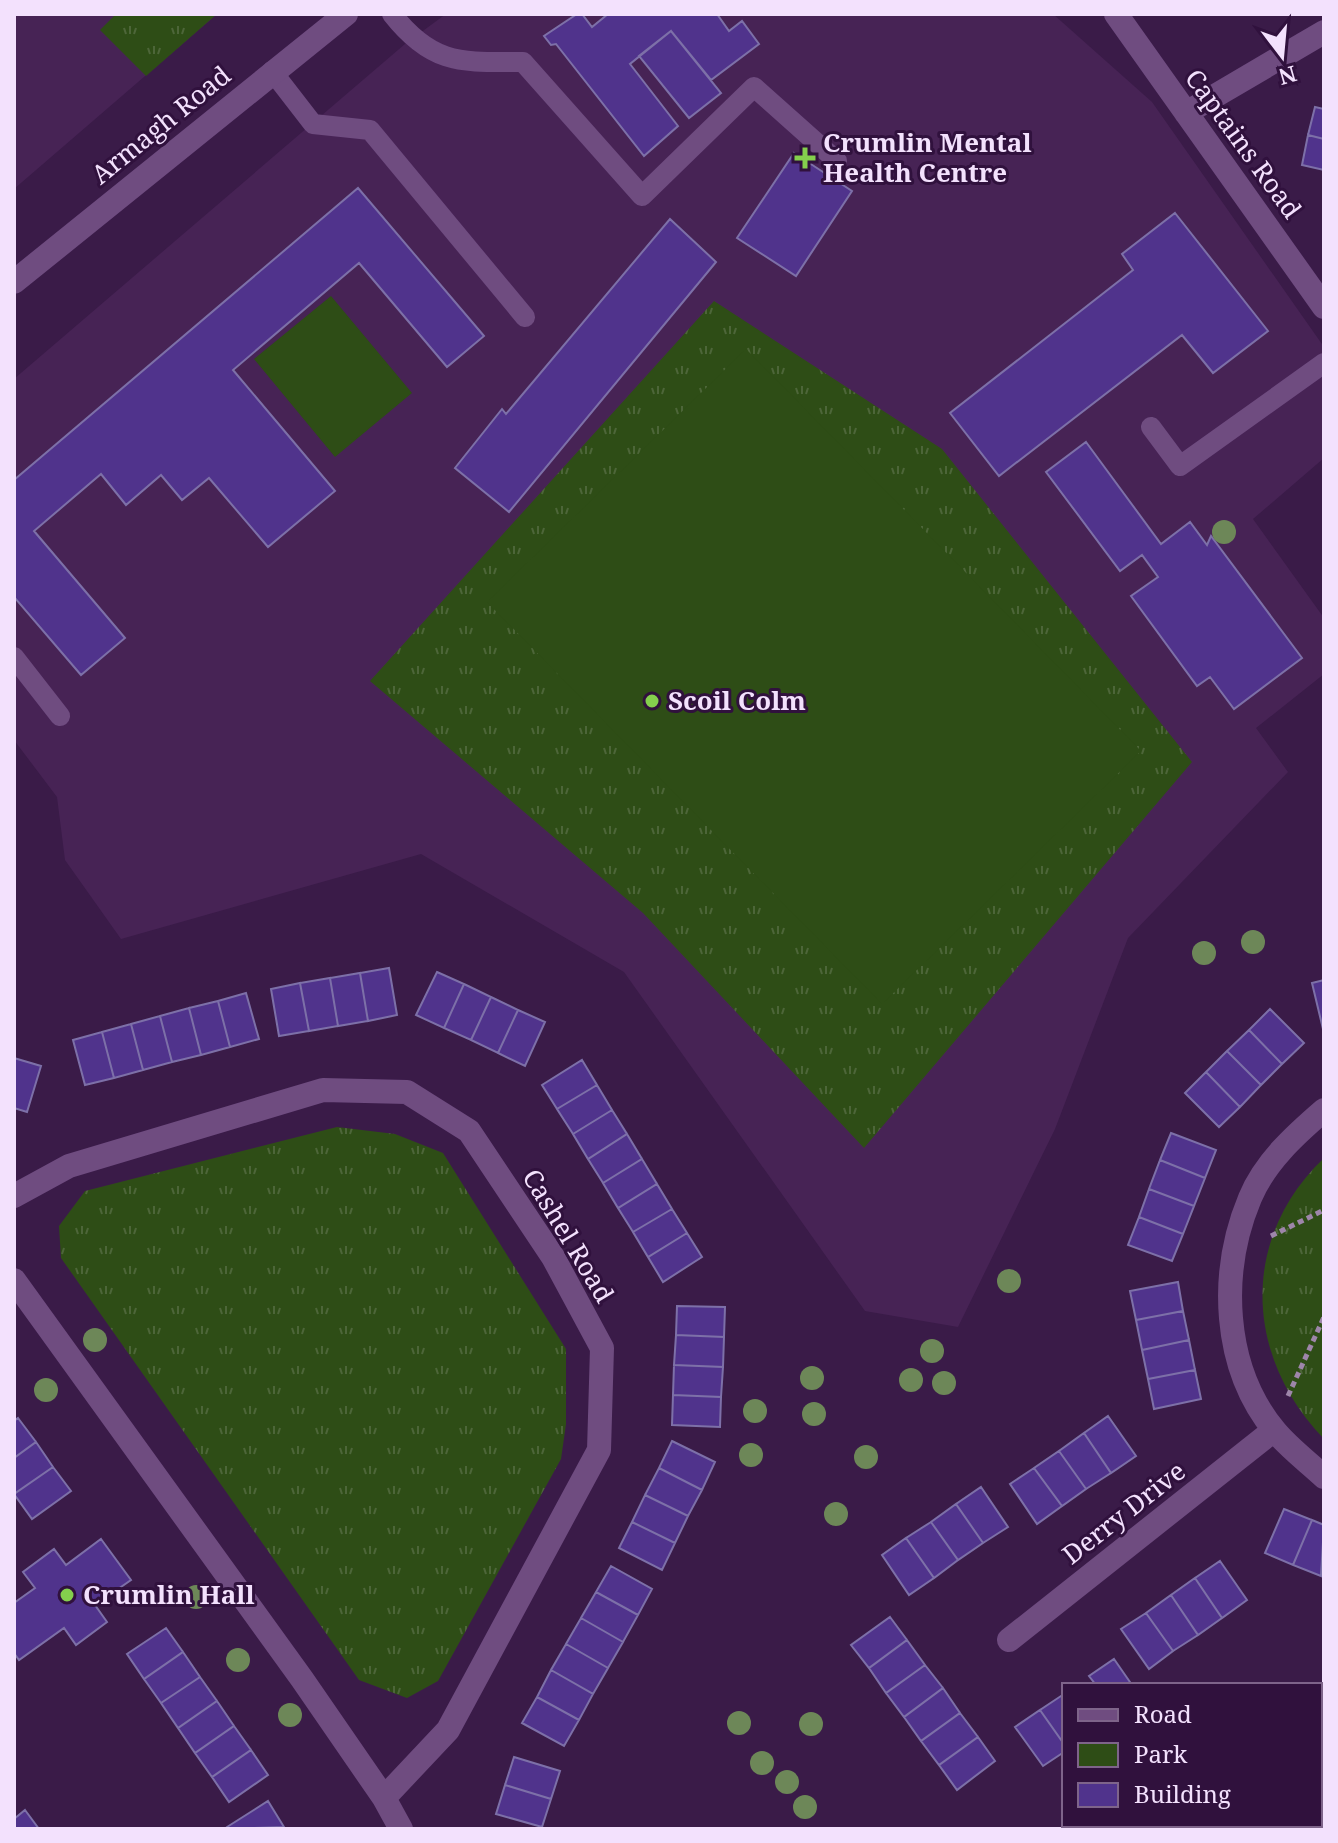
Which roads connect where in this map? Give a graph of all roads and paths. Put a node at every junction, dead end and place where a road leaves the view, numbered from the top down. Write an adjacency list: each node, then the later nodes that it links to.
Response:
1 (392, 14): 7 (lane)
2 (1116, 14): 6 (street, Captains Road)
3 (339, 16): 5 (street, Armagh Road)
4 (1324, 32): 6 (street)
5 (272, 71): 8 (street, Armagh Road); 10 (lane)
6 (1186, 113): 9 (street, Captains Road)
7 (837, 161)
8 (14, 282)
9 (1324, 307)
10 (525, 317)
11 (1324, 363): 12 (lane)
12 (1151, 427)
13 (14, 657): 14 (lane)
14 (60, 716)
15 (1324, 1110): 18 (street)
16 (14, 1196): 24 (street, Cashel Road)
17 (1324, 1210): 18 (path)
18 (1231, 1255): 21 (street)
19 (14, 1280): 24 (street)
20 (1324, 1317): 21 (path)
21 (1274, 1430): 22 (street); 23 (street, Derry Drive)
22 (1324, 1477)
23 (1009, 1640)
24 (384, 1798): 25 (street)
25 (401, 1829)

